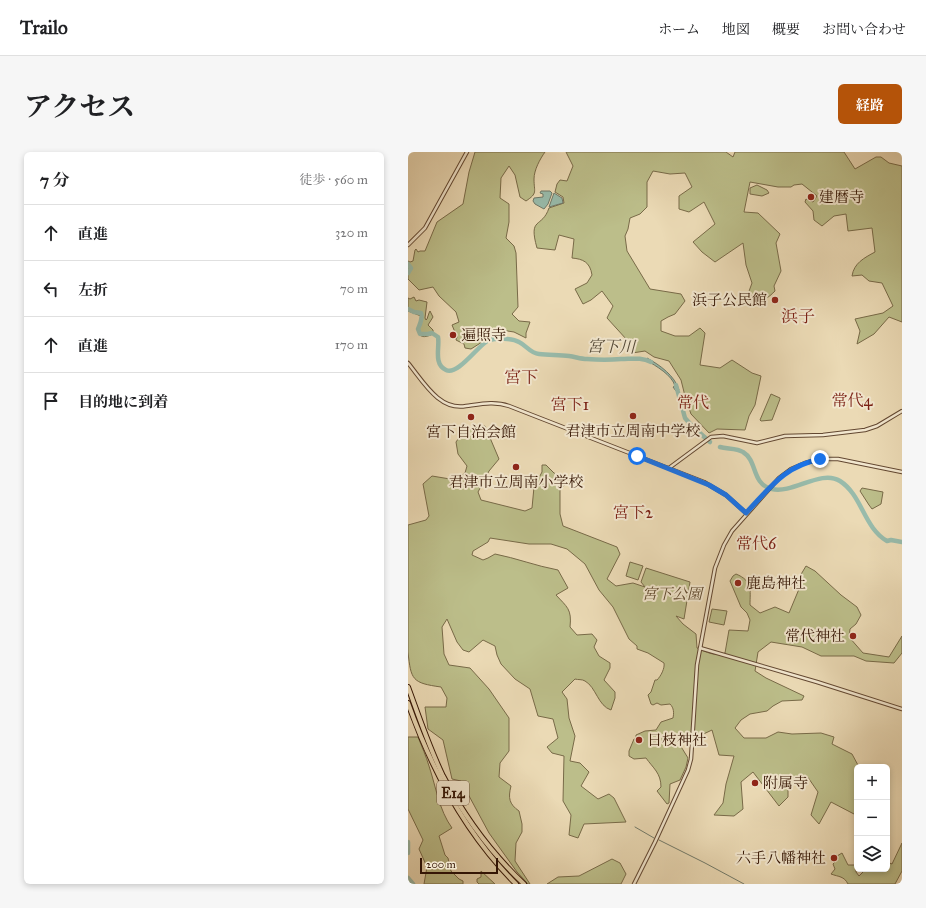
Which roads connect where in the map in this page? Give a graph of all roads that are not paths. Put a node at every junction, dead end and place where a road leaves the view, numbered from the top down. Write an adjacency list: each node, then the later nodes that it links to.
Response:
1 (467, 152): 2 (street)
2 (408, 245)
3 (408, 363): 5 (street)
4 (902, 411): 5 (street)
5 (669, 468): 7 (street)
6 (902, 472): 7 (street)
7 (746, 513): 8 (street)
8 (700, 648): 11 (street); 14 (street)
9 (408, 687): 13 (highway, E14)
10 (408, 703): 12 (highway, E14)
11 (902, 708)
12 (516, 884)
13 (524, 884)
14 (634, 884)

